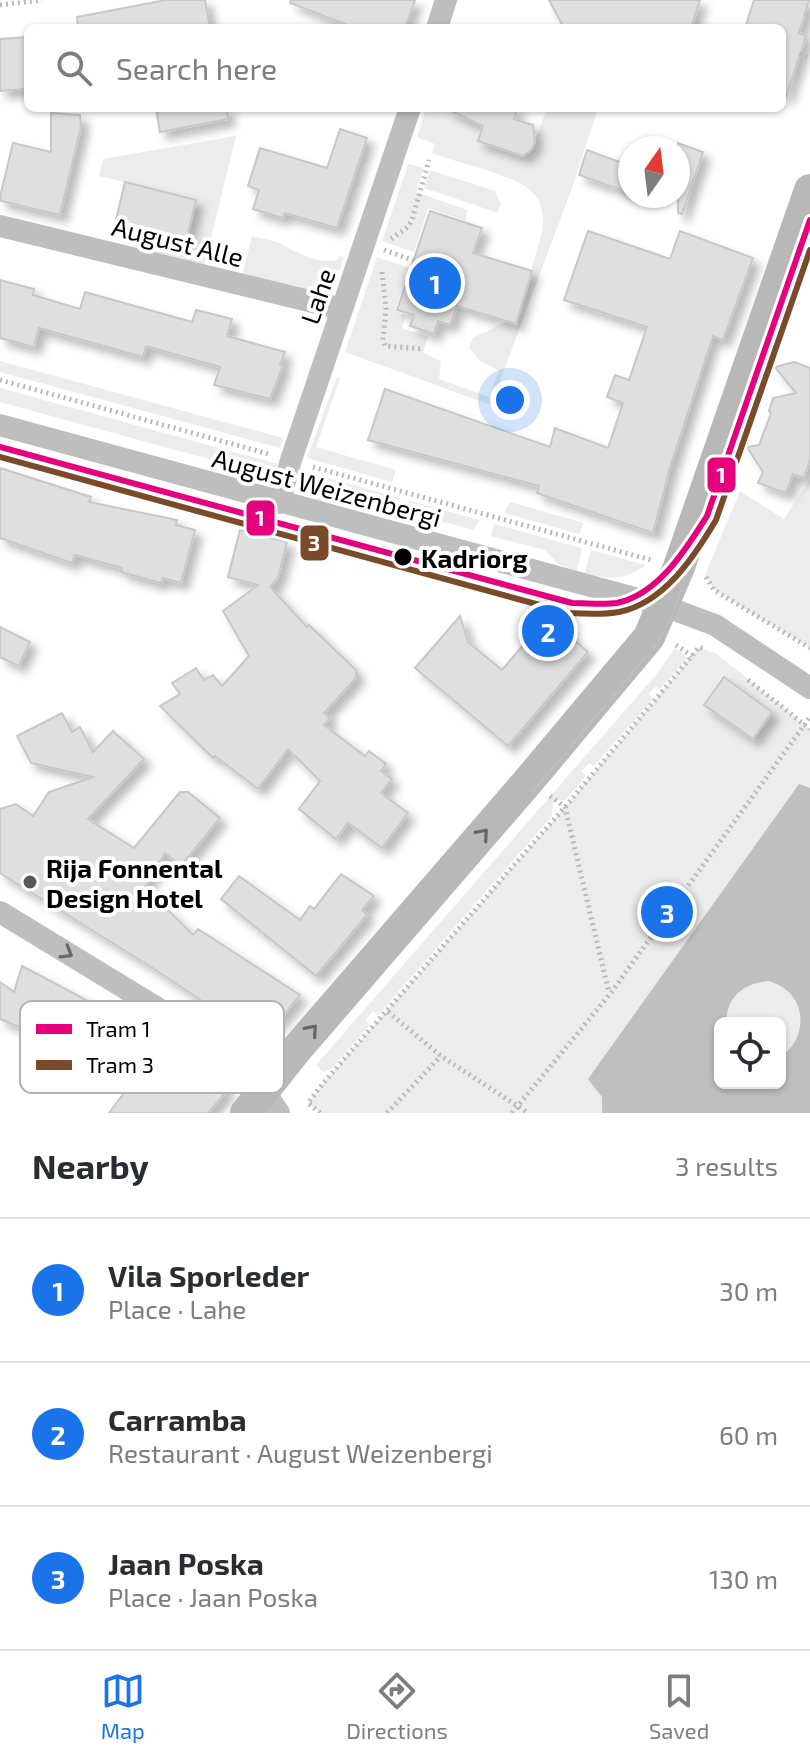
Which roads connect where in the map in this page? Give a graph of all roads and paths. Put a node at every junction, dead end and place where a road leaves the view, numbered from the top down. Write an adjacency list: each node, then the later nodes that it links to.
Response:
1 (42, 0): 3 (path)
2 (446, 0): 4 (street)
3 (0, 5)
4 (438, 24)
5 (800, 54): 6 (path)
6 (810, 58)
7 (409, 112): 11 (street, Lahe)
8 (429, 160): 12 (path)
9 (810, 190): 19 (street)
10 (0, 226): 11 (street, August Alle)
11 (342, 309): 15 (street, Lahe)
12 (424, 349)
13 (0, 380): 15 (path)
14 (0, 425): 16 (street, August Weizenbergi)
15 (291, 460): 16 (street, Lahe); 17 (path)
16 (279, 503): 19 (street, August Weizenbergi)
17 (644, 558)
18 (705, 575): 21 (path)
19 (664, 606): 25 (street, August Weizenbergi); 28 (street)
20 (676, 645): 23 (path)
21 (810, 648)
22 (708, 651): 23 (path)
23 (692, 656): 29 (path)
24 (739, 672): 27 (path)
25 (810, 688)
26 (810, 717): 27 (path)
27 (807, 727): 31 (path)
28 (530, 779): 29 (path); 35 (street, one-way to 28)
29 (565, 807): 31 (path); 33 (path)
30 (0, 912): 32 (street, one-way to 32)
31 (610, 994): 36 (path)
32 (146, 1001)
33 (388, 1012): 34 (path); 37 (path)
34 (441, 1056): 36 (path); 38 (path)
35 (284, 1070)
36 (518, 1105): 39 (path); 40 (path)
37 (320, 1113)
38 (387, 1113)
39 (512, 1113)
40 (528, 1113)

